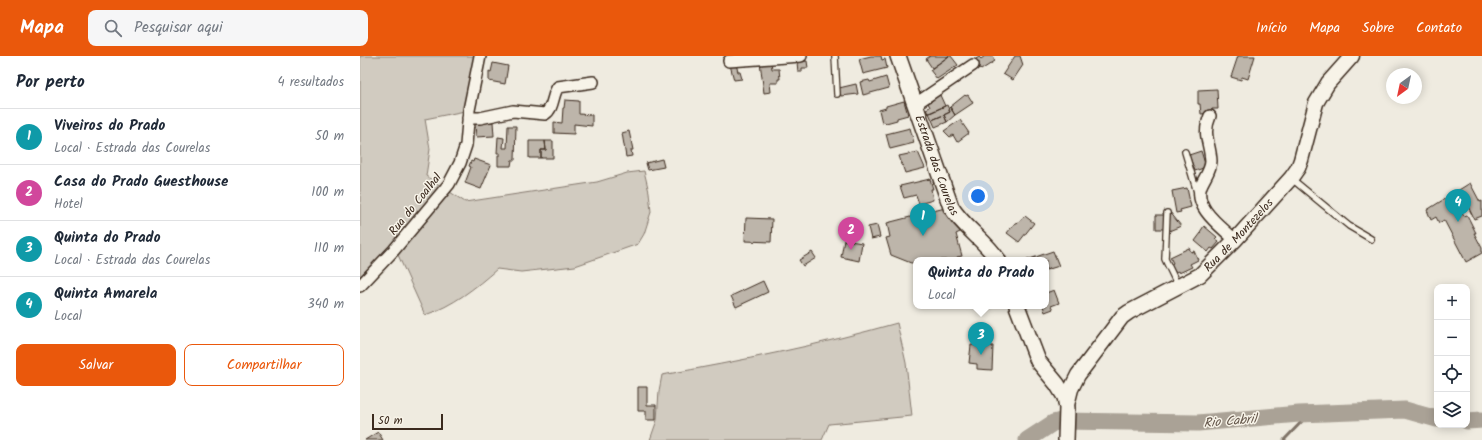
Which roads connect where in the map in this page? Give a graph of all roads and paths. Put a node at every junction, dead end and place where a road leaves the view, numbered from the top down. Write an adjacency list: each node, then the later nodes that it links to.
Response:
1 (480, 56): 13 (street, Rua do Coalhal)
2 (801, 56): 6 (street)
3 (835, 56): 10 (lane)
4 (898, 56): 11 (main road, Estrada das Courelas)
5 (1352, 56): 15 (street, Rua de Montezelos)
6 (777, 57): 7 (street)
7 (729, 61)
8 (973, 65): 11 (street)
9 (593, 82): 13 (street)
10 (837, 94)
11 (914, 105): 20 (main road, Estrada das Courelas)
12 (1210, 116): 16 (street)
13 (468, 118): 21 (street, Rua do Coalhal)
14 (1186, 152): 16 (lane)
15 (1291, 178): 18 (lane); 19 (street, Rua de Montezelos)
16 (1199, 198): 19 (street)
17 (1167, 213): 22 (lane)
18 (1371, 239)
19 (1235, 240): 22 (street, Rua de Montezelos)
20 (996, 257)
21 (360, 286)
22 (1179, 287): 24 (street, Rua de Montezelos)
23 (1018, 309): 24 (main road)
24 (1070, 382): 25 (main road)
25 (1066, 438)

